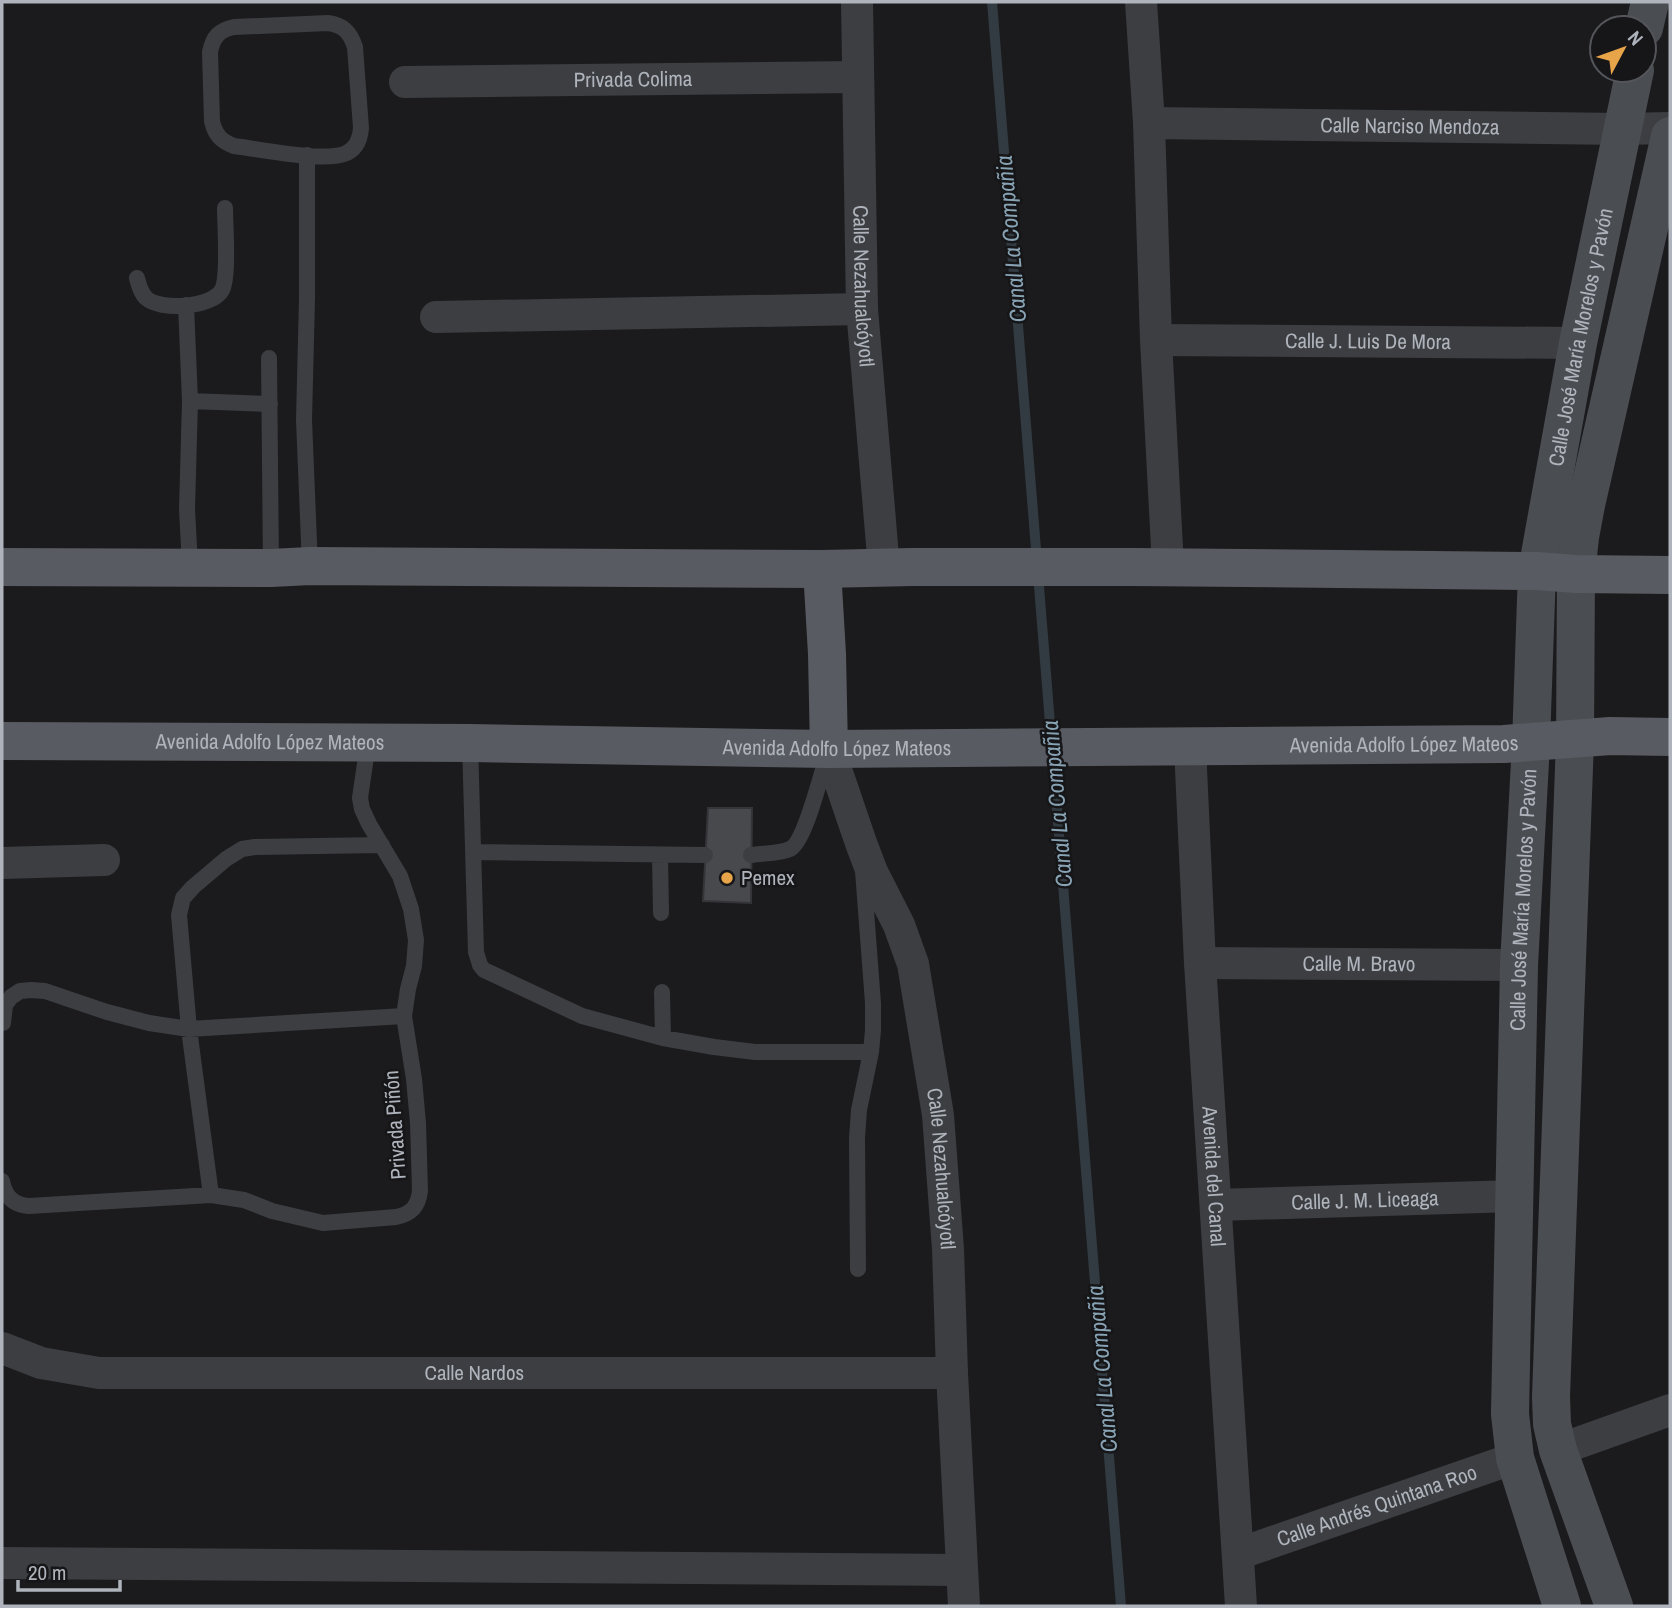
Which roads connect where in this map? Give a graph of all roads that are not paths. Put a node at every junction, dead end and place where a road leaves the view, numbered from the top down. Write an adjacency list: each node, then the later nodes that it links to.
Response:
1 (857, 2): 3 (street, Calle Nezahualcóyotl)
2 (1141, 2): 6 (street)
3 (858, 77): 4 (street, Privada Colima); 14 (street, Calle Nezahualcóyotl)
4 (405, 82)
5 (1632, 84): 8 (street, Calle José María Morelos y Pavón)
6 (1149, 122): 8 (street, Calle Narciso Mendoza); 16 (street)
7 (1670, 128): 8 (street, Calle Narciso Mendoza)
8 (1622, 129): 17 (street, Calle José María Morelos y Pavón)
9 (1670, 136): 29 (street, Calle José María Morelos y Pavón)
10 (307, 155): 10 (lane); 22 (lane)
11 (225, 208): 13 (lane)
12 (137, 278): 13 (lane)
13 (186, 305): 19 (lane)
14 (862, 309): 15 (street); 24 (street, Calle Nezahualcóyotl)
15 (436, 317)
16 (1156, 340): 17 (street, Calle J. Luis De Mora); 25 (street)
17 (1578, 343): 28 (street, Calle José María Morelos y Pavón)
18 (269, 358): 20 (lane)
19 (190, 401): 20 (lane); 21 (lane)
20 (270, 404): 26 (lane)
21 (190, 566): 23 (main road); 26 (main road)
22 (310, 566): 26 (main road); 27 (main road)
23 (2, 567)
24 (899, 567): 25 (main road); 27 (main road)
25 (1151, 567): 28 (main road)
26 (271, 568)
27 (822, 569): 38 (main road)
28 (1537, 571): 29 (main road); 36 (street, Calle José María Morelos y Pavón)
29 (1576, 574): 30 (main road); 32 (street, Calle José María Morelos y Pavón)
30 (1670, 575)
31 (1670, 737): 32 (main road, Avenida Adolfo López Mateos)
32 (1575, 740): 36 (main road, Avenida Adolfo López Mateos); 64 (street, Calle José María Morelos y Pavón)
33 (2, 741): 34 (main road, Avenida Adolfo López Mateos)
34 (368, 743): 35 (main road, Avenida Adolfo López Mateos); 40 (lane, Privada Piñón)
35 (470, 743): 38 (main road, Avenida Adolfo López Mateos); 41 (lane)
36 (1531, 743): 37 (main road, Avenida Adolfo López Mateos); 49 (street, Calle José María Morelos y Pavón)
37 (1190, 747): 38 (main road, Avenida Adolfo López Mateos); 48 (street, Avenida del Canal)
38 (829, 749): 39 (street, Calle Nezahualcóyotl); 44 (lane)
39 (860, 843): 55 (lane); 62 (street, Calle Nezahualcóyotl)
40 (382, 845): 51 (lane, Privada Piñón); 53 (lane)
41 (474, 852): 42 (lane); 54 (lane)
42 (660, 855): 43 (lane); 47 (lane)
43 (705, 855)
44 (751, 855)
45 (104, 860): 46 (street)
46 (2, 863)
47 (661, 913)
48 (1200, 962): 49 (street, Calle M. Bravo); 59 (street, Avenida del Canal)
49 (1519, 965): 58 (street, Calle José María Morelos y Pavón)
50 (662, 992): 54 (lane)
51 (404, 1016): 53 (lane); 57 (lane, Privada Piñón)
52 (3, 1023): 53 (lane)
53 (189, 1029): 57 (lane)
54 (663, 1038): 55 (lane)
55 (871, 1052): 60 (lane)
56 (2, 1181): 57 (lane, Privada Piñón)
57 (211, 1195)
58 (1515, 1196): 59 (street, Calle J. M. Liceaga); 65 (street, Calle José María Morelos y Pavón)
59 (1216, 1205): 66 (street, Avenida del Canal)
60 (858, 1269)
61 (2, 1348): 62 (street, Calle Nardos)
62 (952, 1373): 68 (street, Calle Nezahualcóyotl)
63 (1670, 1410): 64 (street)
64 (1558, 1450): 72 (street, Calle José María Morelos y Pavón)
65 (1515, 1458): 66 (street, Calle Andrés Quintana Roo); 71 (street, Calle José María Morelos y Pavón)
66 (1238, 1553): 70 (street, Avenida del Canal)
67 (2, 1563): 68 (street)
68 (962, 1570): 69 (street, Calle Nezahualcóyotl)
69 (964, 1606)
70 (1241, 1606)
71 (1562, 1606)
72 (1614, 1606)

